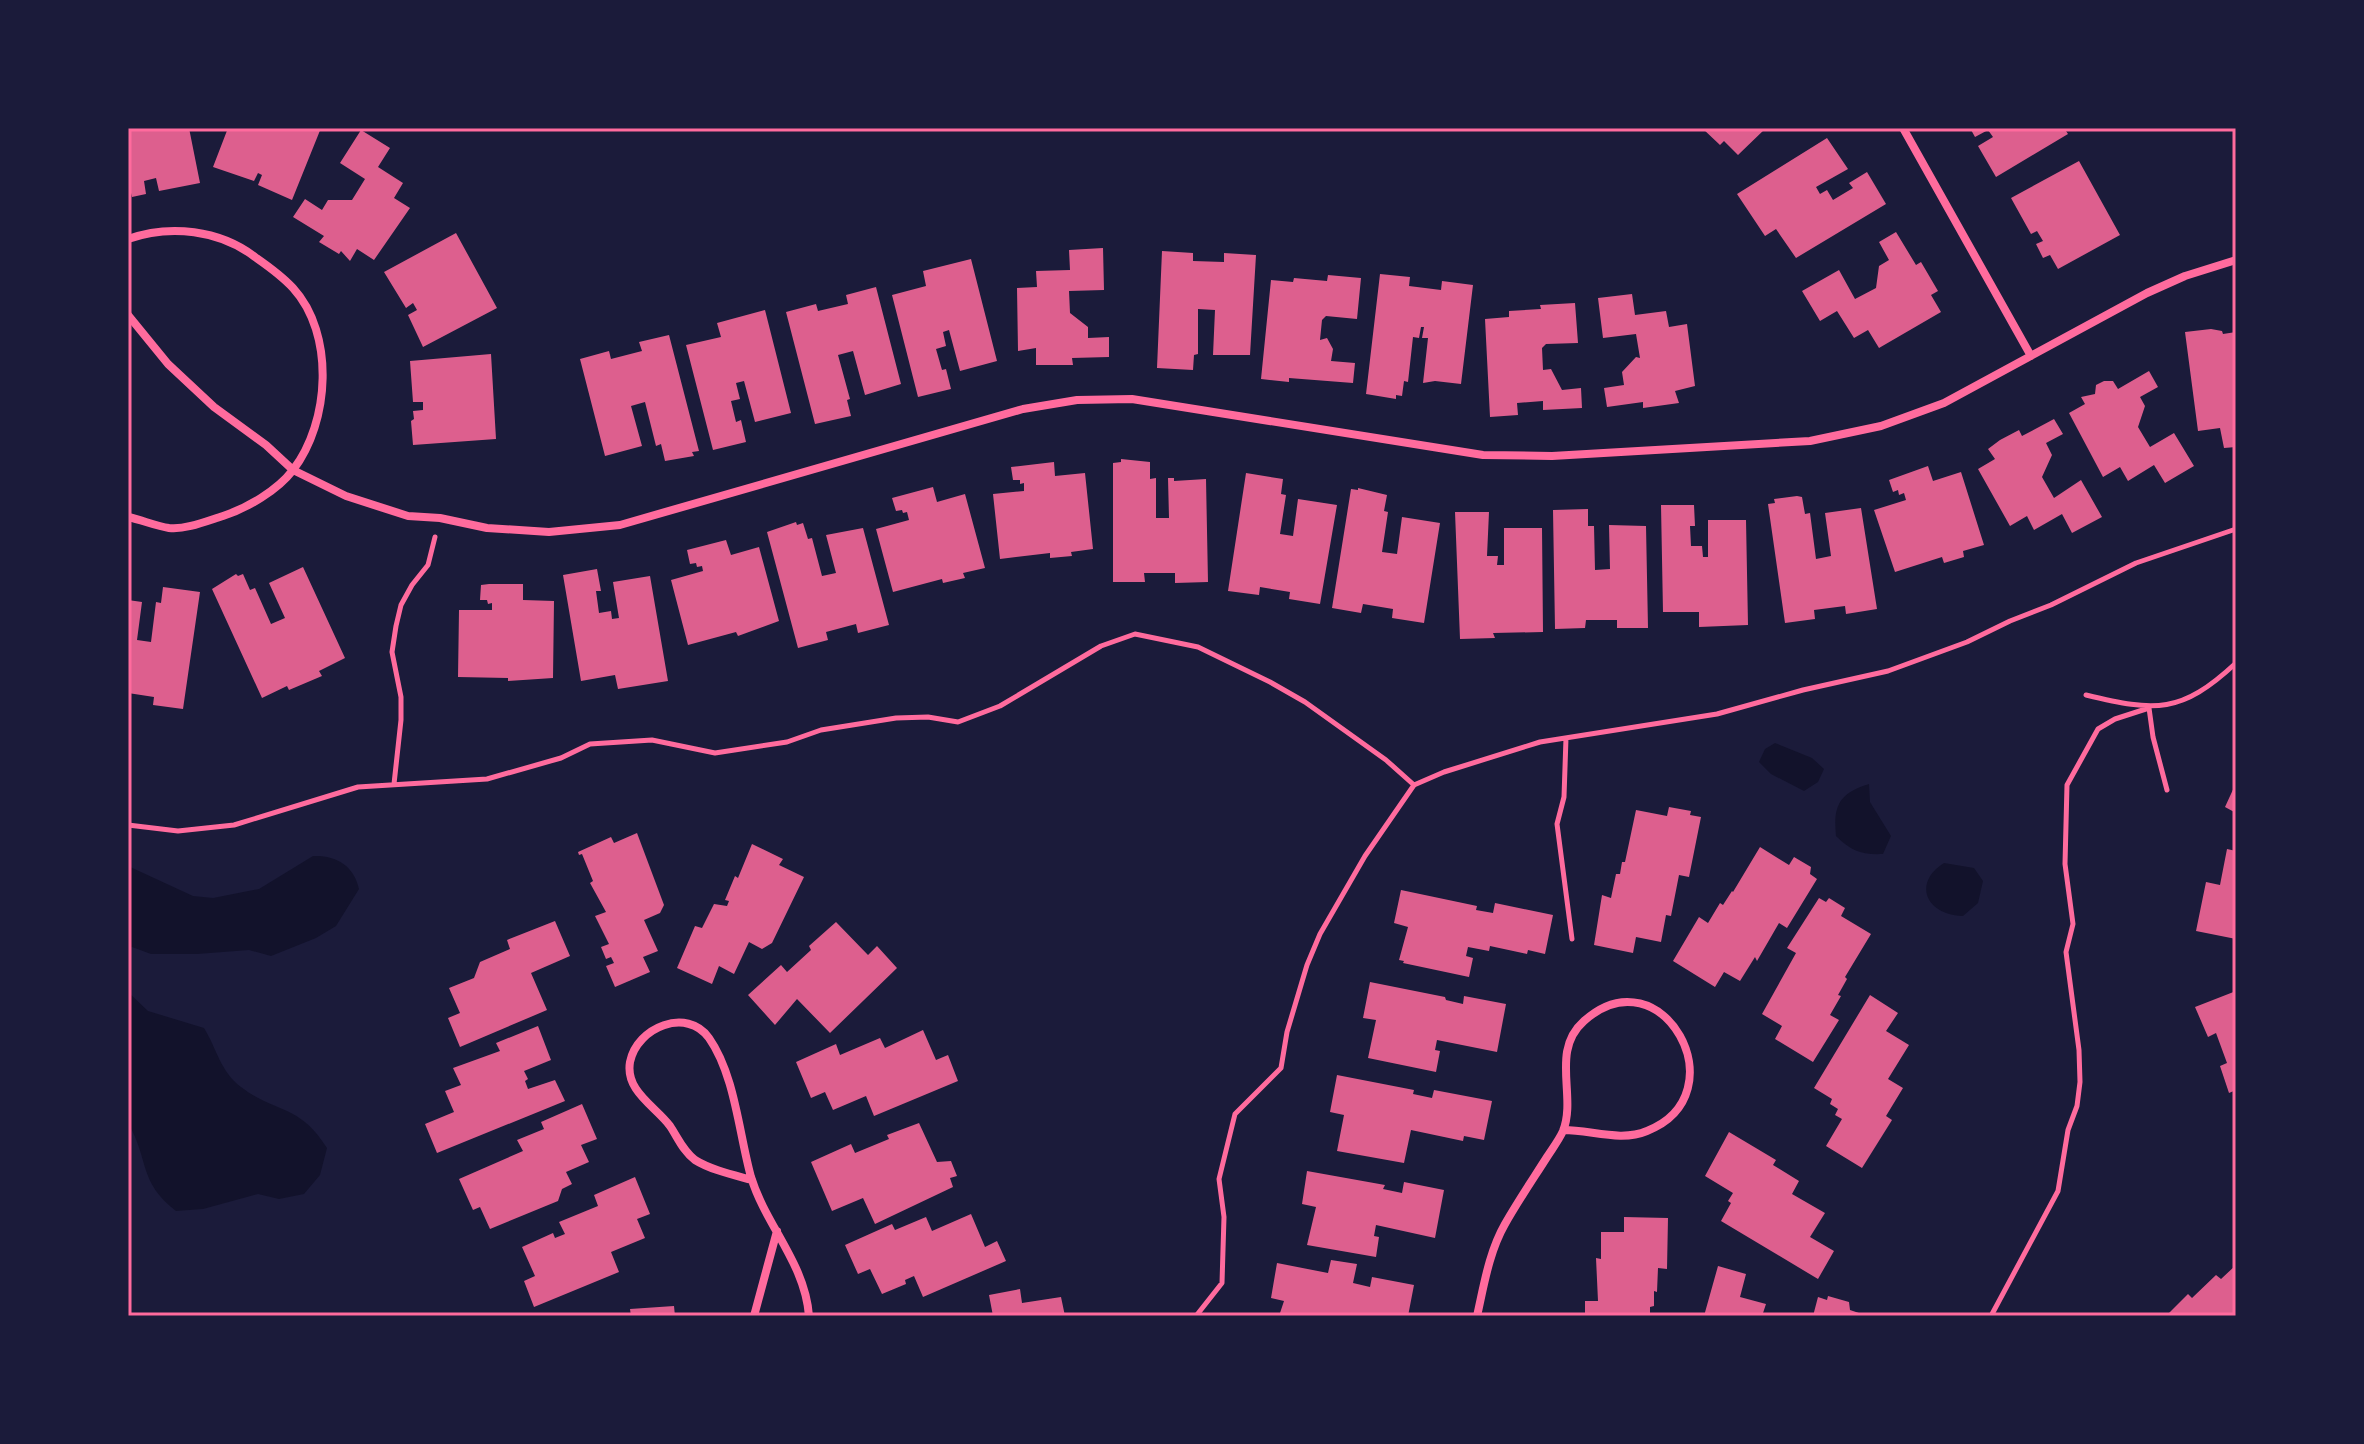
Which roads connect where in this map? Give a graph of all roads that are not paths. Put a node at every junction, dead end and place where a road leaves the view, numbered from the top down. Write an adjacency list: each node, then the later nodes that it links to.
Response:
1 (1903, 128): 5 (street)
2 (128, 239): 6 (street)
3 (2236, 260): 5 (street)
4 (128, 315): 6 (street)
5 (2031, 356): 6 (street)
6 (293, 470): 7 (street)
7 (128, 517)
8 (1564, 1130): 8 (street); 13 (street)
9 (752, 1180): 9 (street); 10 (street)
10 (777, 1231): 11 (street); 12 (street)
11 (754, 1316)
12 (809, 1316)
13 (1477, 1316)

